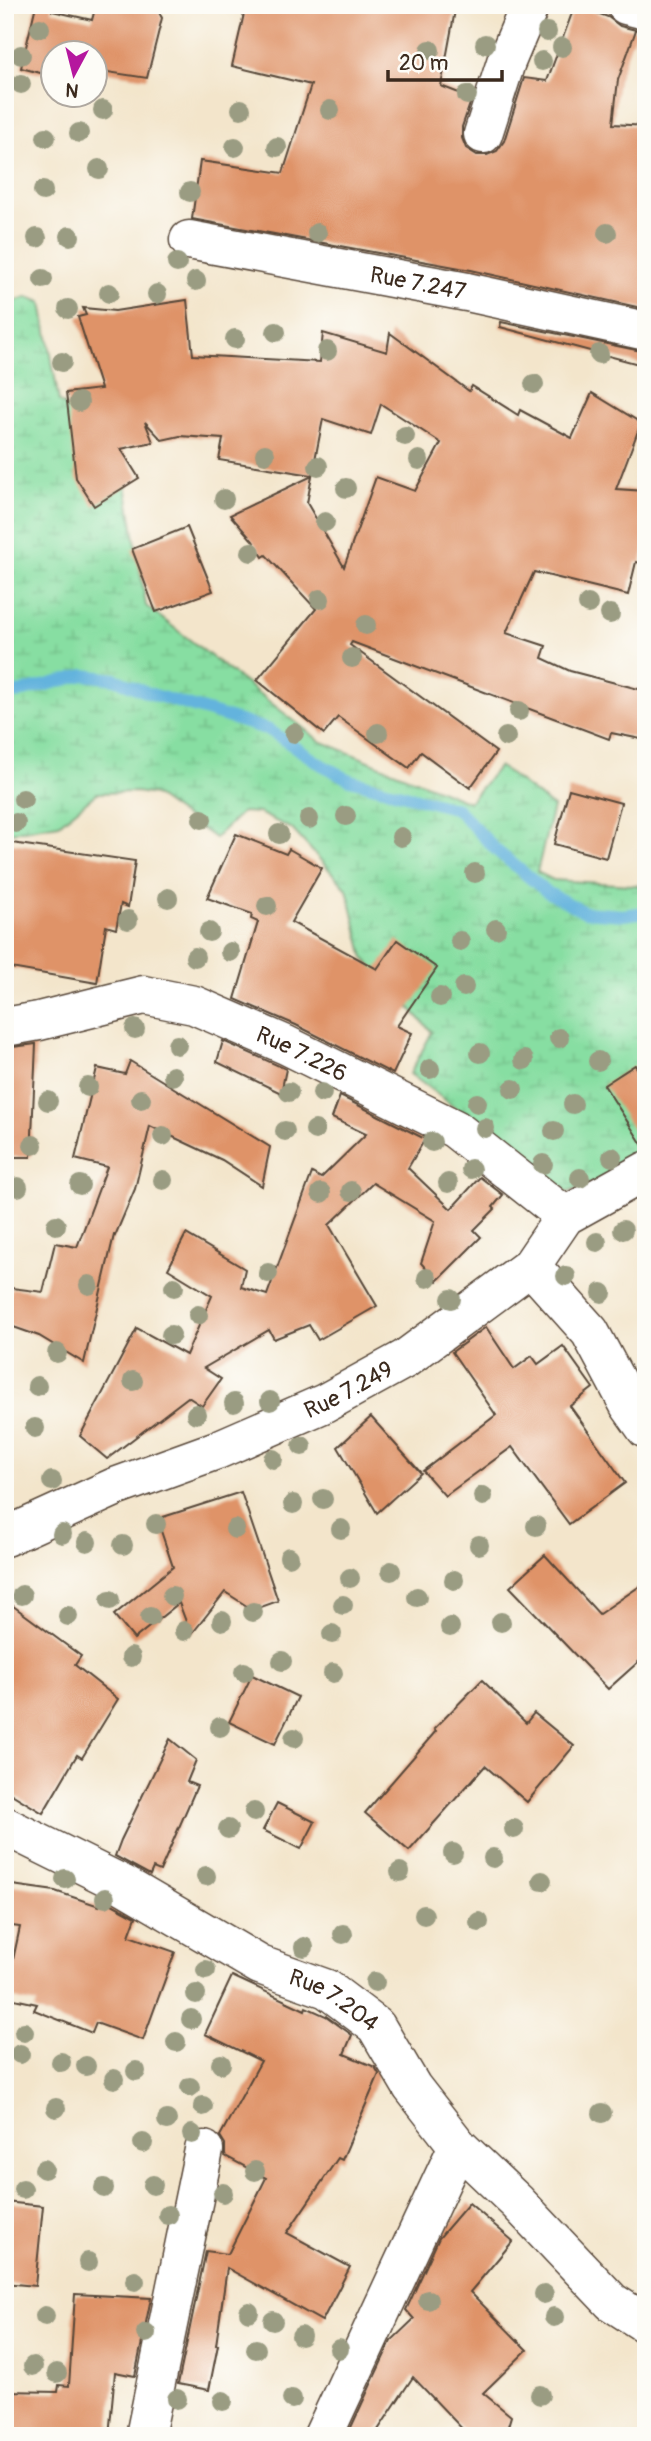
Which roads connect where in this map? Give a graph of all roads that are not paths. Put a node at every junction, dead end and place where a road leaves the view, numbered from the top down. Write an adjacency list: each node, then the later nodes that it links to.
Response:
1 (530, 5): 4 (street)
2 (626, 5): 3 (street)
3 (646, 10)
4 (482, 134)
5 (189, 240): 6 (street, Rue 7.247)
6 (646, 331)
7 (5, 1027): 9 (street, Rue 7.226)
8 (646, 1171): 9 (street, Rue 7.249)
9 (565, 1216): 10 (street, Rue 7.249)
10 (531, 1266): 11 (street); 12 (street, Rue 7.249)
11 (646, 1429)
12 (5, 1537)
13 (5, 1826): 14 (street, Rue 7.204)
14 (458, 2146): 16 (street, Rue 7.204); 18 (street)
15 (204, 2150): 17 (street)
16 (646, 2324)
17 (145, 2436)
18 (323, 2436)

